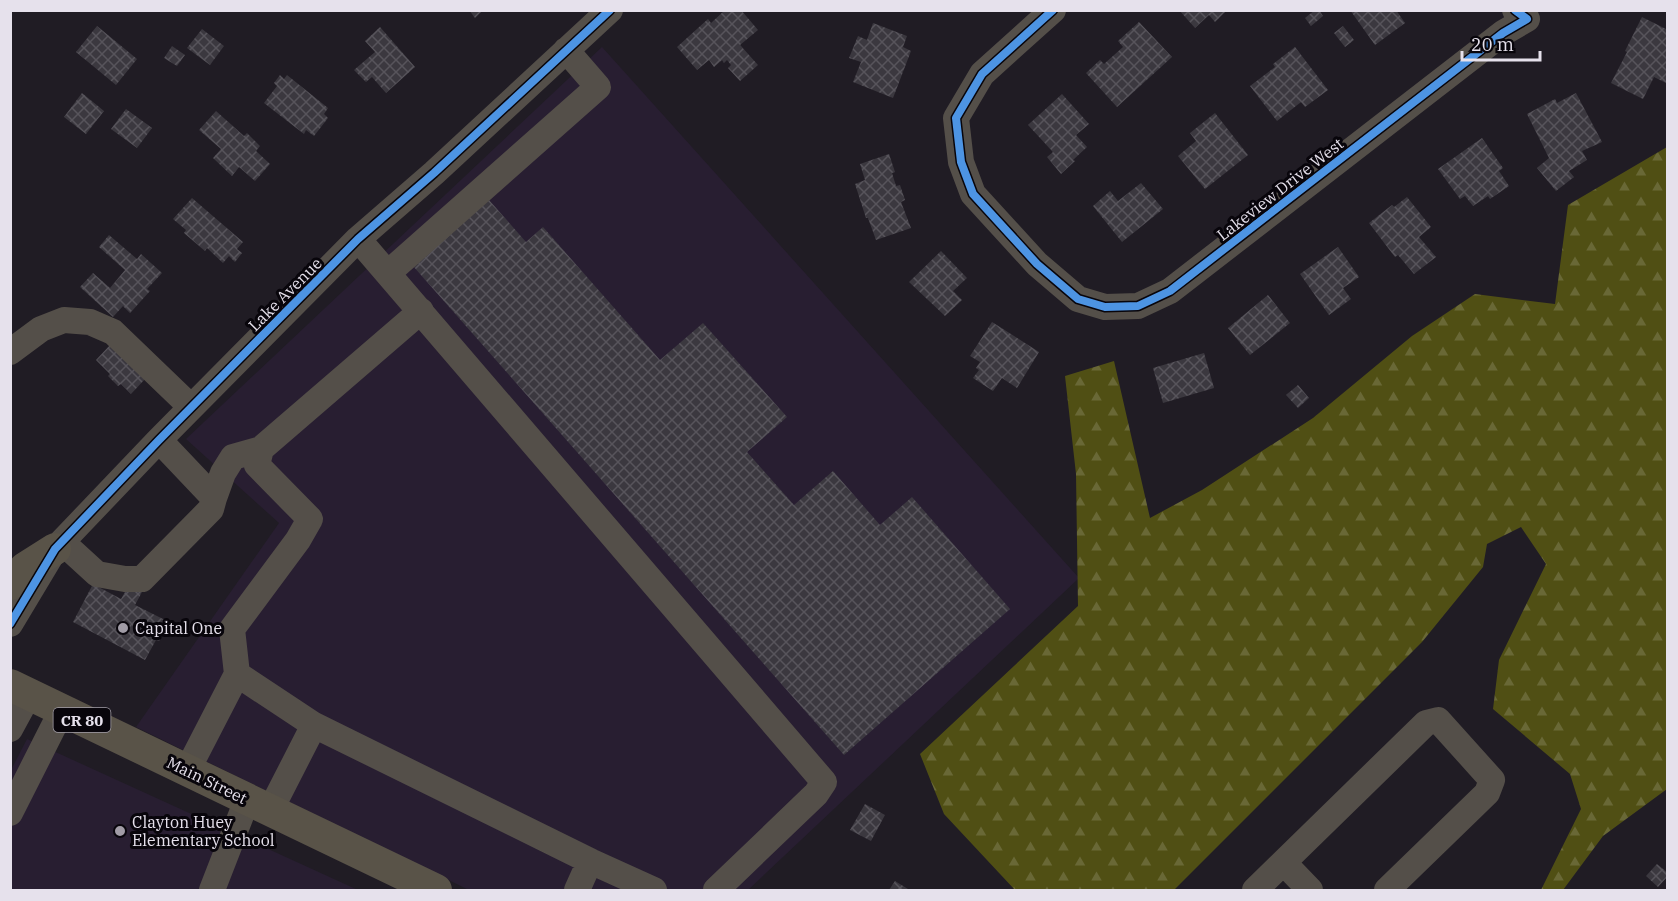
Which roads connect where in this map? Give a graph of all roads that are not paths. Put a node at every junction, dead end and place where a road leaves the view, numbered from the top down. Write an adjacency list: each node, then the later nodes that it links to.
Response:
1 (610, 10): 4 (street, Lake Avenue)
2 (1053, 10): 3 (street, Lakeview Drive West)
3 (1521, 15)
4 (566, 50): 5 (street, Lake Avenue); 6 (street)
5 (358, 239): 6 (street); 9 (street, Lake Avenue)
6 (388, 273): 7 (street)
7 (421, 311): 11 (street); 30 (street)
8 (10, 352): 9 (street)
9 (191, 407): 10 (street, Lake Avenue)
10 (159, 440): 12 (street); 13 (street, Lake Avenue)
11 (261, 449): 12 (street); 16 (street)
12 (214, 498): 13 (street)
13 (59, 546): 14 (main road); 15 (street, Lake Avenue)
14 (10, 584)
15 (10, 624)
16 (237, 674): 19 (street); 21 (street)
17 (20, 689): 18 (main road, Main Street / CR 80); 20 (street)
18 (62, 710): 21 (main road, Main Street / CR 80); 23 (street)
19 (314, 724): 22 (street); 24 (street)
20 (10, 729)
21 (187, 771): 22 (main road, Main Street / CR 80)
22 (258, 805): 26 (main road, Main Street / CR 80); 27 (street)
23 (10, 813)
24 (590, 861): 28 (street); 29 (street)
25 (1284, 863): 31 (street); 32 (street); 33 (street)
26 (431, 889)
27 (212, 891)
28 (577, 891)
29 (654, 891)
30 (716, 891)
31 (1256, 891)
32 (1310, 891)
33 (1387, 891)

